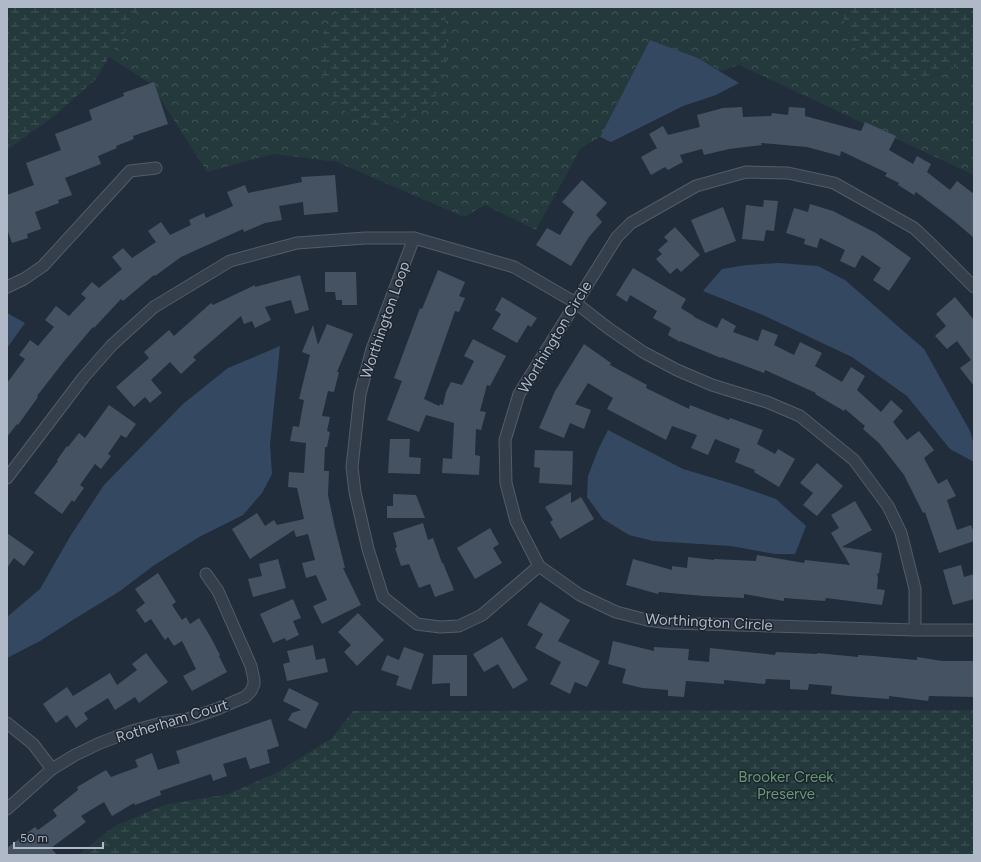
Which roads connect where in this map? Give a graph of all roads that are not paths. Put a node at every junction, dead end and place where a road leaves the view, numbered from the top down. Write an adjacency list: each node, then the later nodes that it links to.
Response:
1 (156, 168): 3 (street)
2 (414, 238): 5 (street); 6 (street); 7 (street, Worthington Loop)
3 (7, 287)
4 (974, 287): 5 (street, Worthington Circle)
5 (576, 303): 7 (street, Worthington Circle); 9 (street)
6 (7, 478)
7 (538, 566): 9 (street, Worthington Circle)
8 (206, 574): 12 (street, Rotherham Court)
9 (916, 630): 10 (street, Worthington Circle)
10 (974, 630)
11 (7, 722): 12 (street)
12 (52, 769): 13 (street, Rotherham Court)
13 (7, 809)

